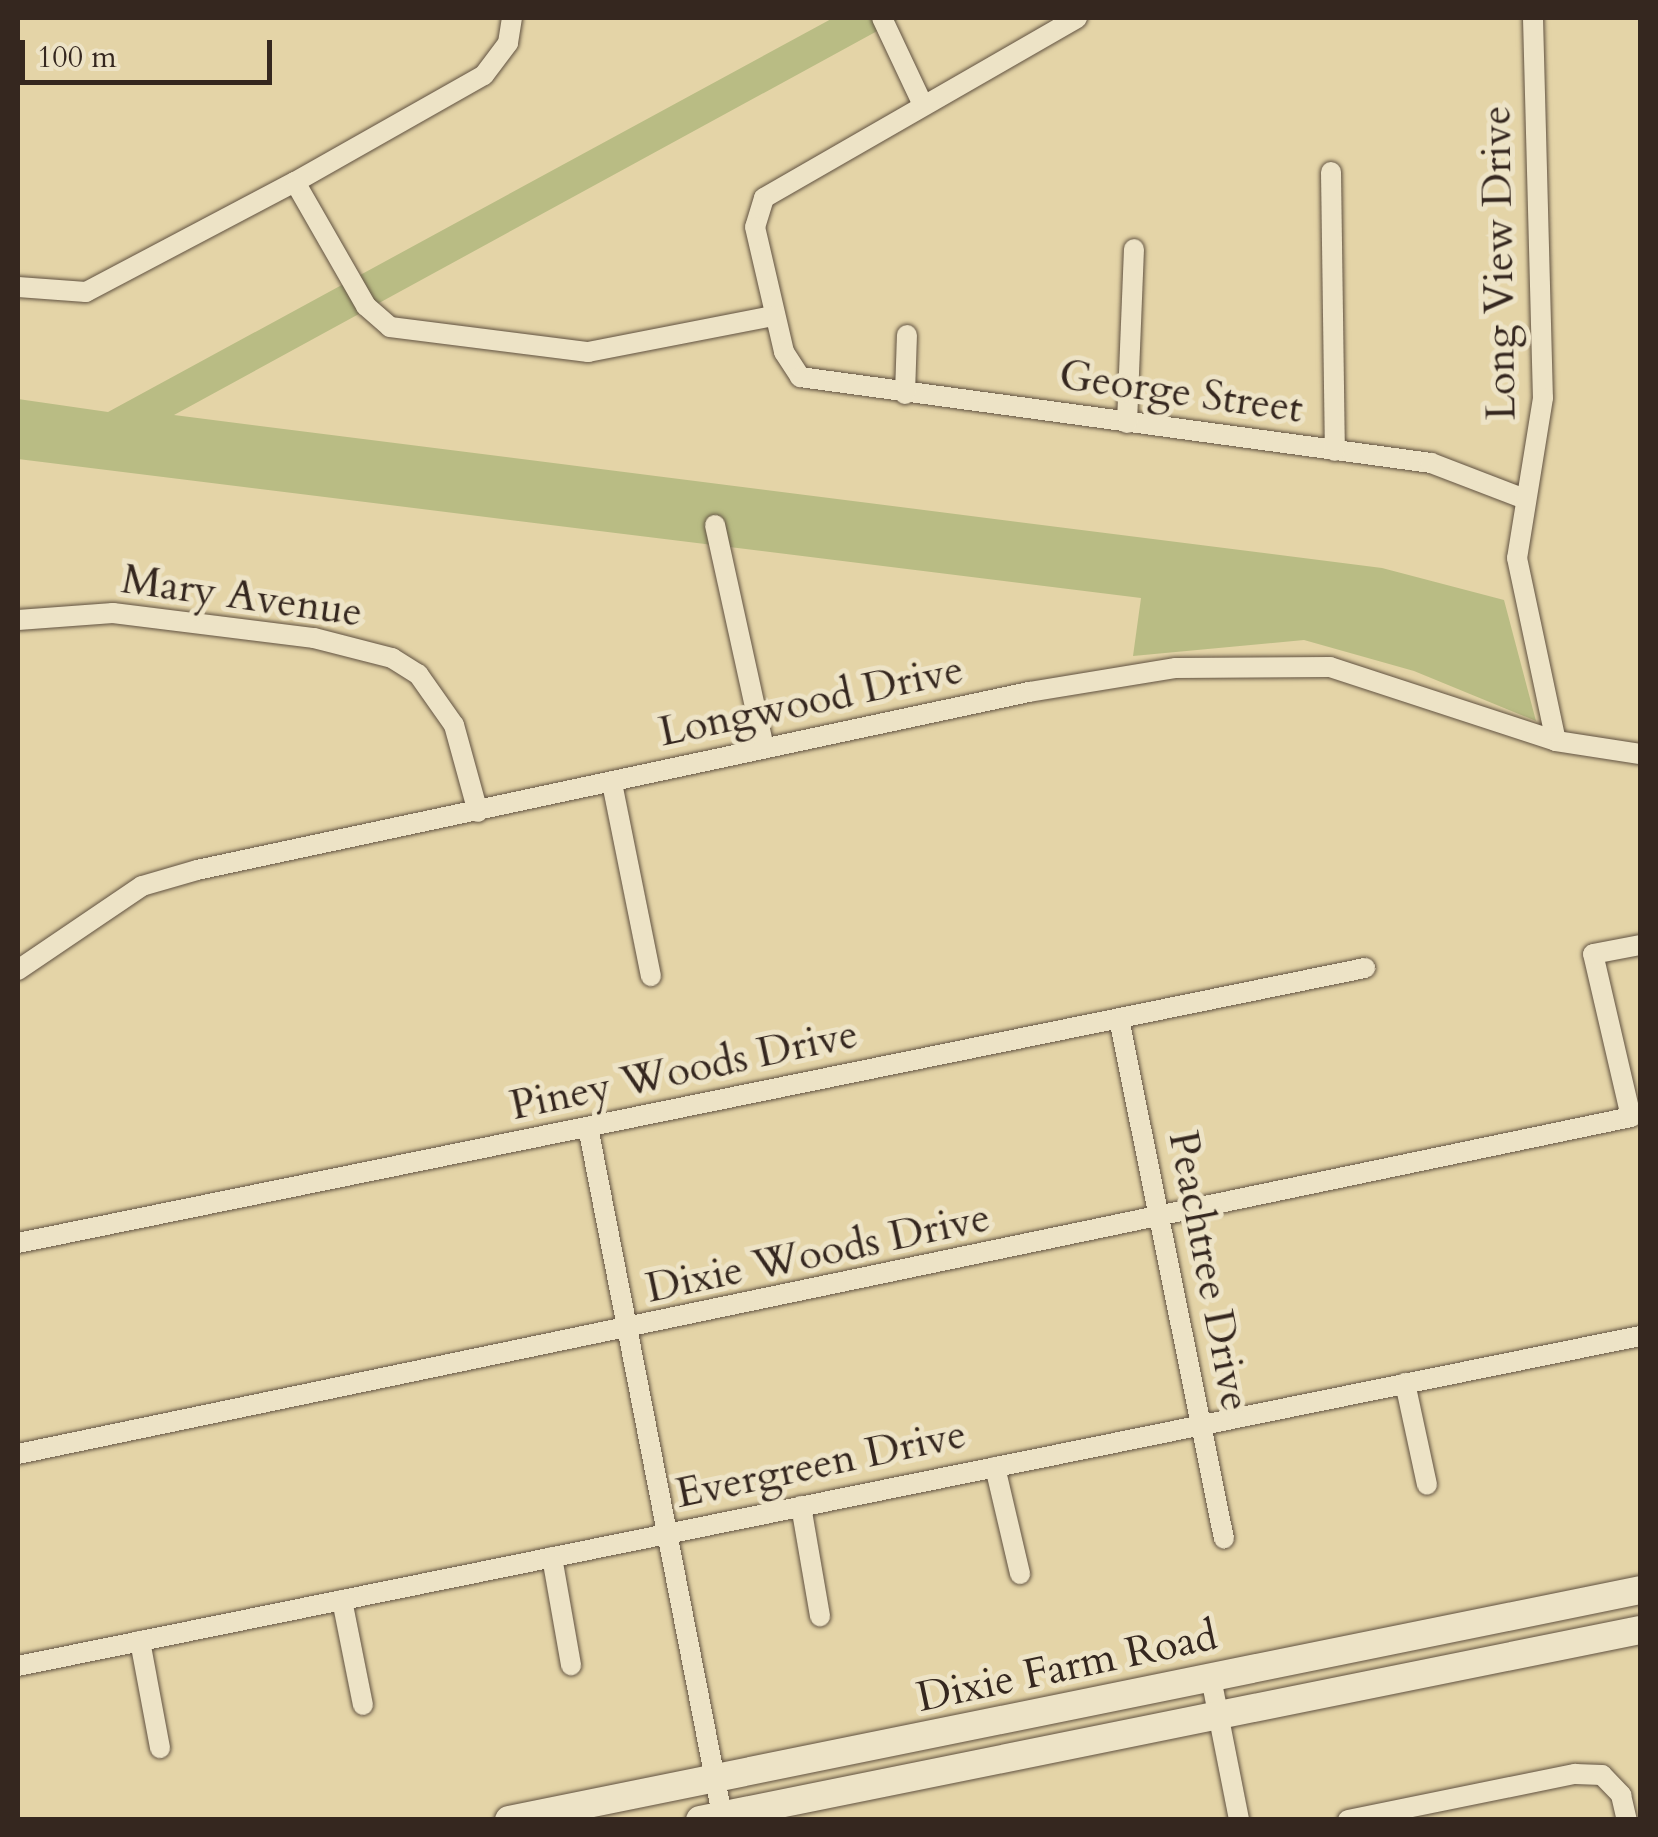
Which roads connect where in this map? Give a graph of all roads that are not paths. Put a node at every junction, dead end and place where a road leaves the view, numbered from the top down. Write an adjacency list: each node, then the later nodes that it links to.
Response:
1 (512, 18): 7 (street)
2 (882, 18): 5 (street)
3 (1078, 18): 5 (street)
4 (1533, 18): 15 (street, Long View Drive)
5 (923, 104): 10 (street)
6 (1331, 172): 14 (street)
7 (295, 182): 9 (street); 10 (street)
8 (1134, 249): 13 (street)
9 (18, 287)
10 (774, 316): 12 (street, George Street)
11 (907, 335): 12 (street)
12 (905, 394): 13 (street, George Street)
13 (1126, 422): 14 (street, George Street)
14 (1335, 451): 15 (street, George Street)
15 (1525, 499): 18 (street, Long View Drive)
16 (714, 525): 19 (street)
17 (18, 620): 22 (street, Mary Avenue)
18 (1556, 741): 19 (street, Longwood Drive); 20 (street, Longwood Drive)
19 (764, 748): 21 (street, Longwood Drive)
20 (1640, 754)
21 (612, 783): 22 (street, Longwood Drive); 26 (street)
22 (478, 812): 25 (street, Longwood Drive)
23 (1640, 945): 29 (street, Dixie Woods Drive)
24 (1365, 968): 27 (street, Piney Woods Drive)
25 (18, 970)
26 (650, 976)
27 (1119, 1018): 28 (street, Piney Woods Drive); 29 (street, Peachtree Drive)
28 (588, 1128): 30 (street, Piney Woods Drive); 31 (street)
29 (1162, 1220): 31 (street, Dixie Woods Drive); 34 (street, Peachtree Drive)
30 (18, 1244)
31 (630, 1330): 35 (street, Dixie Woods Drive); 39 (street)
32 (1640, 1336): 33 (street, Evergreen Drive)
33 (1405, 1384): 34 (street, Evergreen Drive); 37 (street)
34 (1201, 1425): 36 (street, Evergreen Drive); 40 (street, Peachtree Drive)
35 (18, 1454)
36 (995, 1467): 38 (street, Evergreen Drive); 42 (street)
37 (1427, 1485)
38 (801, 1506): 39 (street, Evergreen Drive); 45 (street)
39 (667, 1534): 41 (street, Evergreen Drive); 54 (street)
40 (1224, 1538)
41 (552, 1557): 44 (street, Evergreen Drive); 48 (street)
42 (1020, 1574)
43 (1640, 1590): 50 (main road, Dixie Farm Road)
44 (342, 1600): 47 (street, Evergreen Drive); 51 (street)
45 (820, 1616)
46 (1640, 1630): 52 (main road, Dixie Farm Road)
47 (140, 1641): 49 (street, Evergreen Drive); 53 (street)
48 (571, 1665)
49 (18, 1666)
50 (1211, 1678): 52 (street); 54 (main road, Dixie Farm Road)
51 (363, 1705)
52 (1219, 1720): 56 (main road, Dixie Farm Road); 58 (street)
53 (160, 1748)
54 (716, 1780): 56 (street); 57 (main road, Dixie Farm Road)
55 (1429, 1811): 59 (street); 60 (street)
56 (715, 1818)
57 (509, 1820)
58 (1238, 1820)
59 (1348, 1820)
60 (1628, 1820)

